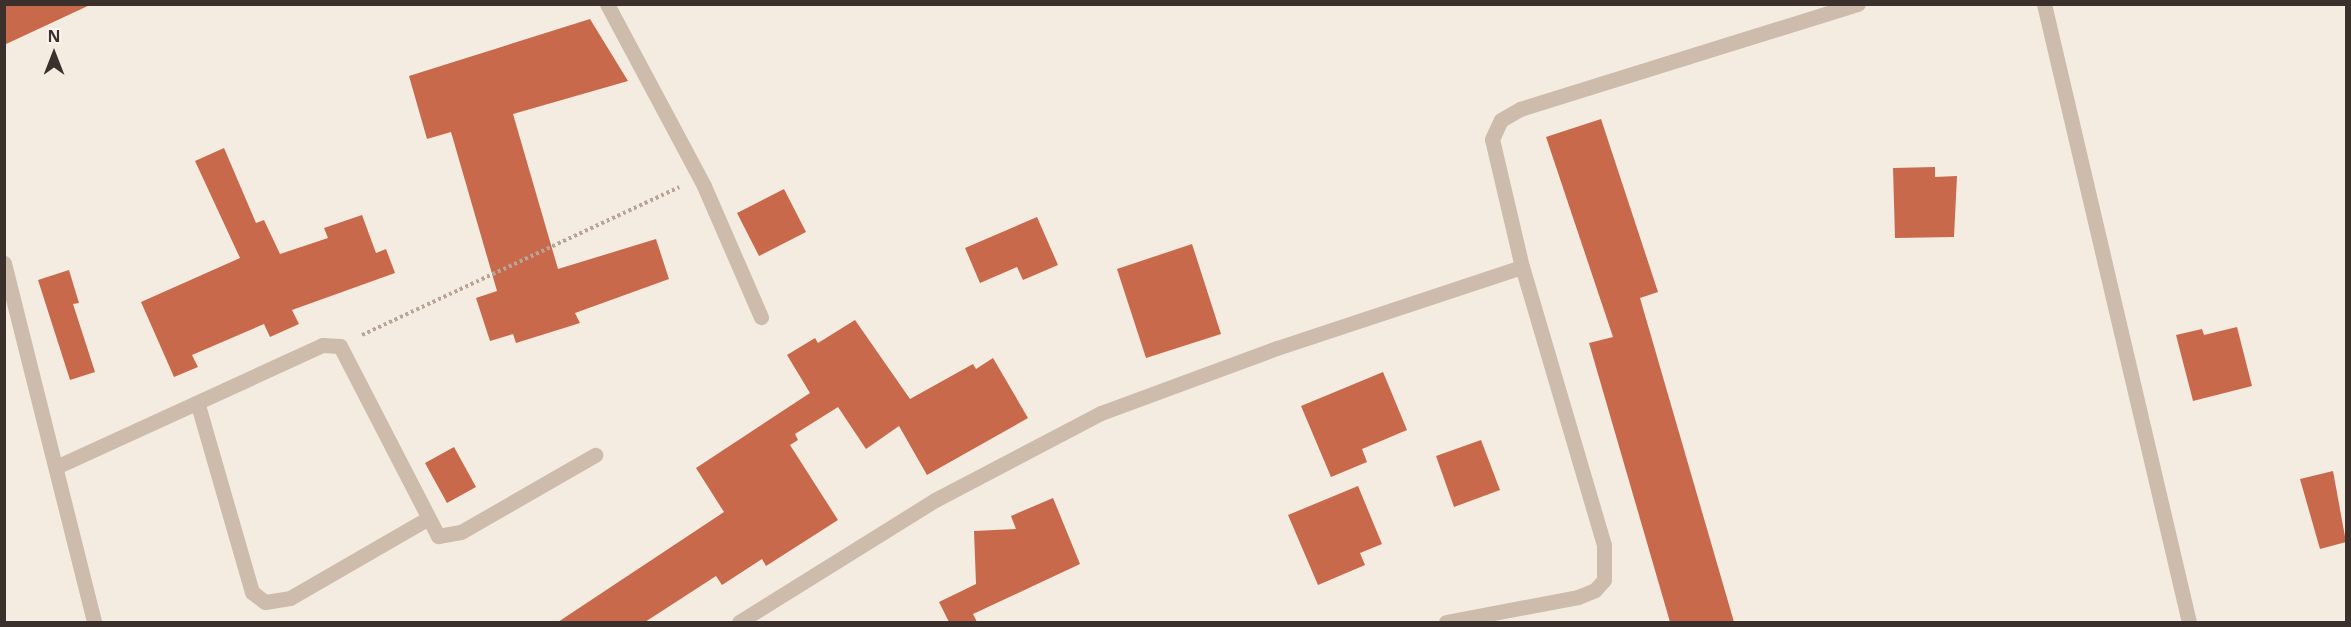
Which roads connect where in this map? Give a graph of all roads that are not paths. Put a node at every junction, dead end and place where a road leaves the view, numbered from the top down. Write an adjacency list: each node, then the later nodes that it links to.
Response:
1 (607, 4): 6 (street)
2 (1858, 4): 5 (street)
3 (2044, 4): 14 (street)
4 (4, 262): 9 (street)
5 (1522, 267): 12 (street); 13 (street)
6 (761, 317)
7 (198, 405): 9 (street); 10 (street); 10 (street)
8 (595, 455): 10 (street)
9 (56, 467): 11 (street)
10 (427, 519)
11 (94, 622)
12 (739, 622)
13 (1446, 622)
14 (2189, 622)

